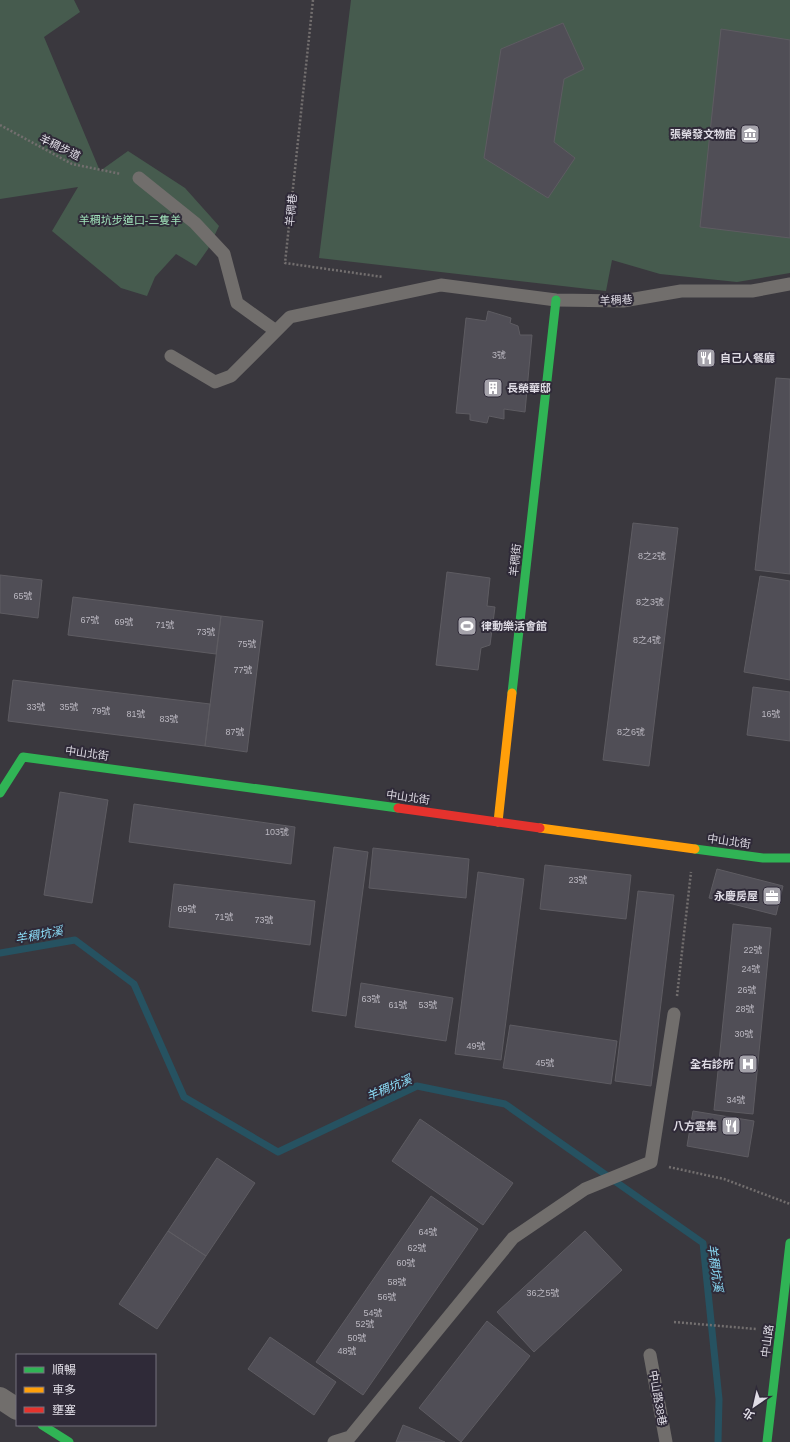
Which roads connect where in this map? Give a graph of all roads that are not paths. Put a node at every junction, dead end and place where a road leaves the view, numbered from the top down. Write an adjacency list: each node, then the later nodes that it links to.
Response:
1 (140, 178): 4 (lane)
2 (790, 284): 3 (lane, 羊稠巷)
3 (556, 300): 4 (lane, 羊稠巷); 7 (street, 羊稠街)
4 (276, 331): 5 (lane, 羊稠巷)
5 (171, 356)
6 (0, 793): 7 (street, 中山北街)
7 (498, 822): 8 (street, 中山北街)
8 (790, 858)
9 (674, 1014): 16 (lane)
10 (790, 1243): 18 (street, 中山路)
11 (650, 1354): 17 (lane, 中山路38巷)
12 (0, 1398): 13 (street)
13 (16, 1408)
14 (44, 1426): 15 (street)
15 (69, 1442)
16 (334, 1442)
17 (666, 1442)
18 (768, 1442)

